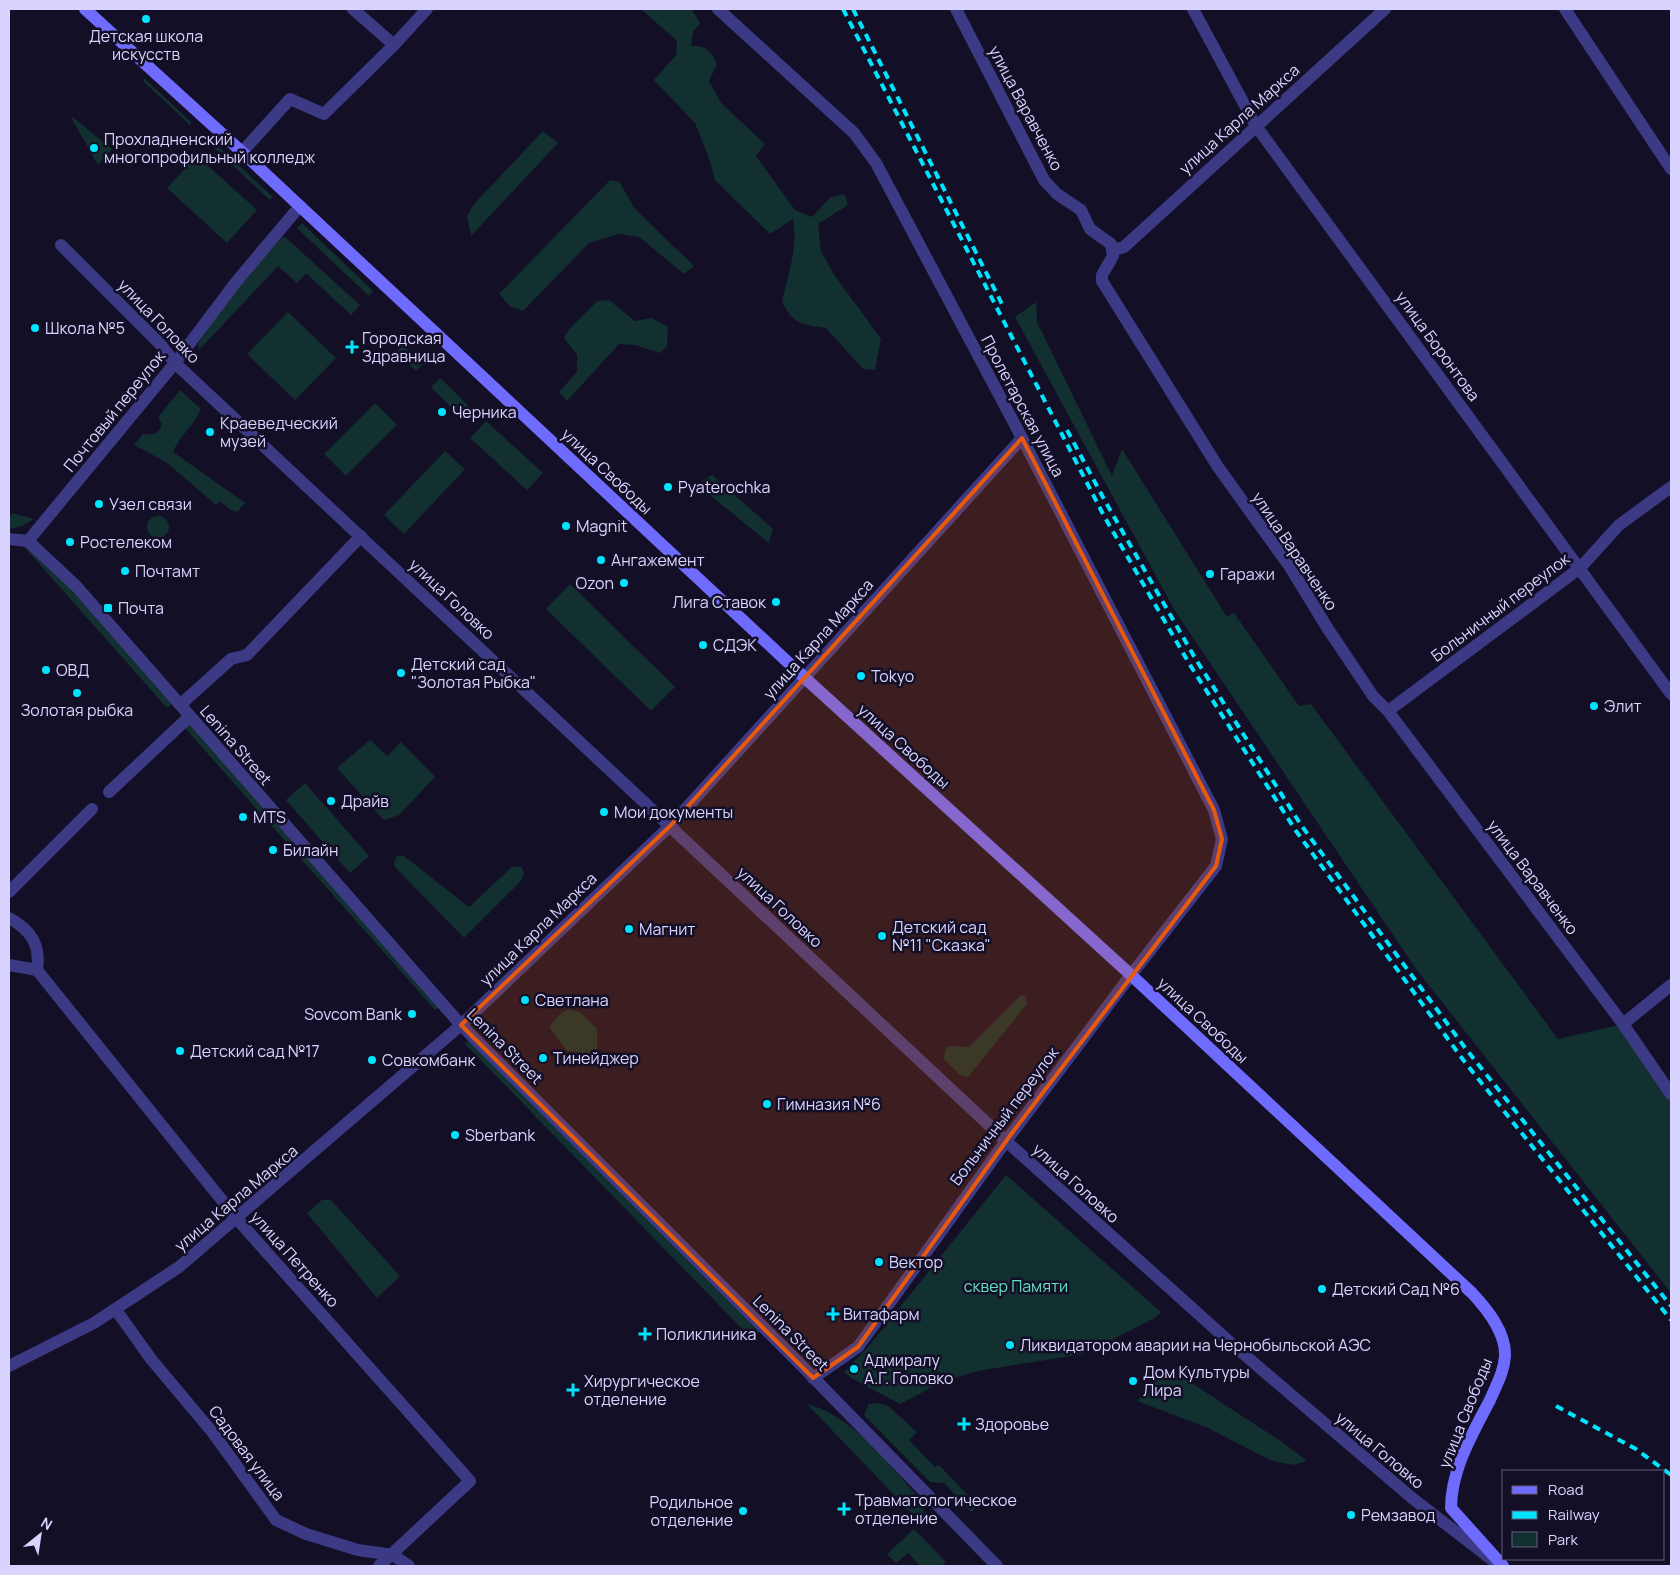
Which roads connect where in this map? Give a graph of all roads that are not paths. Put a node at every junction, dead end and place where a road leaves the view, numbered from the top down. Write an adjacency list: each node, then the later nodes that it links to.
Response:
1 (85, 9): 11 (main road, улица Свободы)
2 (353, 9): 9 (street)
3 (427, 9): 9 (street)
4 (718, 9): 17 (street, Пролетарская улица)
5 (956, 9): 15 (street, улица Варавченко)
6 (1193, 9): 10 (street, улица Боронтова)
7 (1385, 9): 10 (street, улица Карла Маркса)
8 (1565, 9): 12 (street)
9 (394, 45): 11 (street)
10 (1256, 126): 15 (street, улица Карла Маркса); 22 (street, улица Боронтова)
11 (242, 152): 13 (main road, улица Свободы)
12 (1671, 169)
13 (300, 206): 16 (street, Почтовый переулок); 23 (main road, улица Свободы)
14 (61, 245): 16 (street, улица Головко)
15 (1114, 250): 26 (street, улица Варавченко)
16 (175, 362): 19 (street, улица Головко); 21 (street, Почтовый переулок)
17 (1022, 438): 23 (street, улица Карла Маркса); 31 (street, Пролетарская улица)
18 (1671, 487): 22 (street, Больничный переулок)
19 (361, 536): 25 (street); 30 (street, улица Головко)
20 (9, 539): 21 (street)
21 (28, 541): 25 (street, Lenina Street)
22 (1580, 568): 24 (street, улица Боронтова); 26 (street, Больничный переулок)
23 (805, 678): 30 (street, улица Карла Маркса); 36 (main road, улица Свободы)
24 (1671, 694)
25 (180, 705): 27 (street, Lenina Street)
26 (1388, 711): 38 (street, улица Варавченко)
27 (189, 717): 28 (street); 39 (street, Lenina Street)
28 (109, 792)
29 (92, 809): 32 (street)
30 (670, 826): 39 (street, улица Карла Маркса); 41 (street, улица Головко)
31 (1216, 866): 36 (street, Больничный переулок)
32 (9, 892)
33 (9, 918): 35 (street)
34 (9, 965): 35 (street)
35 (37, 970): 42 (street, улица Петренко)
36 (1130, 974): 41 (street, Больничный переулок); 50 (main road, улица Свободы)
37 (1671, 985): 38 (street)
38 (1623, 1024): 40 (street, улица Варавченко)
39 (461, 1025): 42 (street, улица Карла Маркса); 45 (street, Lenina Street)
40 (1671, 1094)
41 (1006, 1140): 45 (street, Больничный переулок); 50 (street, улица Головко)
42 (237, 1219): 43 (street, улица Карла Маркса); 46 (street, улица Петренко)
43 (116, 1310): 44 (street, улица Карла Маркса); 46 (street, Садовая улица)
44 (9, 1366)
45 (813, 1378): 49 (street, Lenina Street)
46 (393, 1555): 47 (street, улица Петренко); 48 (street)
47 (379, 1566)
48 (409, 1566)
49 (997, 1566)
50 (1502, 1566)

